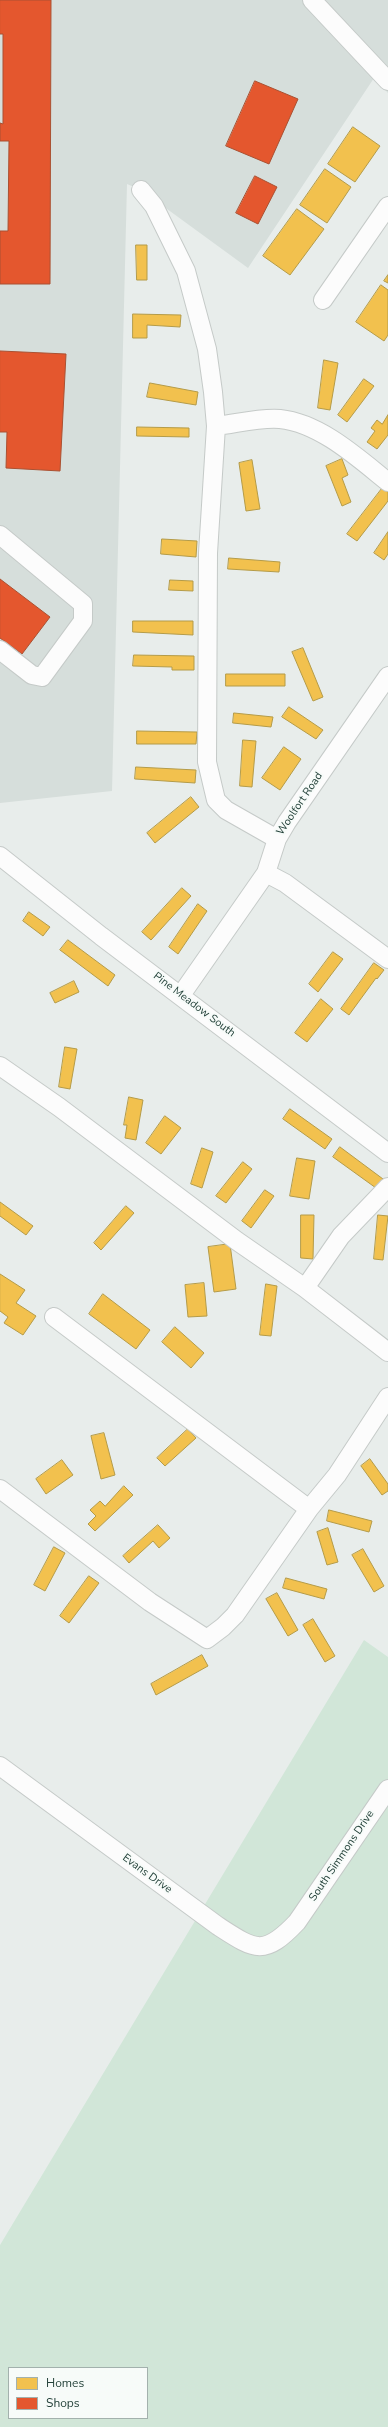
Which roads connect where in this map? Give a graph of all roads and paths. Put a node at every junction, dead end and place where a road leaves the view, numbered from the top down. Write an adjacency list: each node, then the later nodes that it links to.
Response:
1 (312, 0): 2 (street)
2 (388, 81)
3 (141, 190): 6 (street)
4 (388, 206): 5 (street)
5 (323, 300)
6 (216, 426): 7 (street); 11 (street)
7 (388, 482)
8 (0, 535): 9 (street)
9 (0, 650)
10 (388, 676): 11 (street, Woolfort Road)
11 (277, 838): 13 (street, Woolfort Road)
12 (0, 856): 15 (street, Pine Meadow South)
13 (266, 873): 14 (street); 15 (street, Woolfort Road)
14 (388, 959)
15 (181, 995): 17 (street, Pine Meadow South)
16 (0, 1066): 19 (street)
17 (388, 1153)
18 (388, 1187): 19 (street)
19 (305, 1288): 21 (street)
20 (54, 1317): 24 (street)
21 (388, 1352)
22 (388, 1397): 24 (street)
23 (0, 1489): 24 (street)
24 (309, 1509)
25 (0, 1766): 27 (street, Evans Drive)
26 (388, 1789): 27 (street, South Simmons Drive)
27 (297, 1922)

